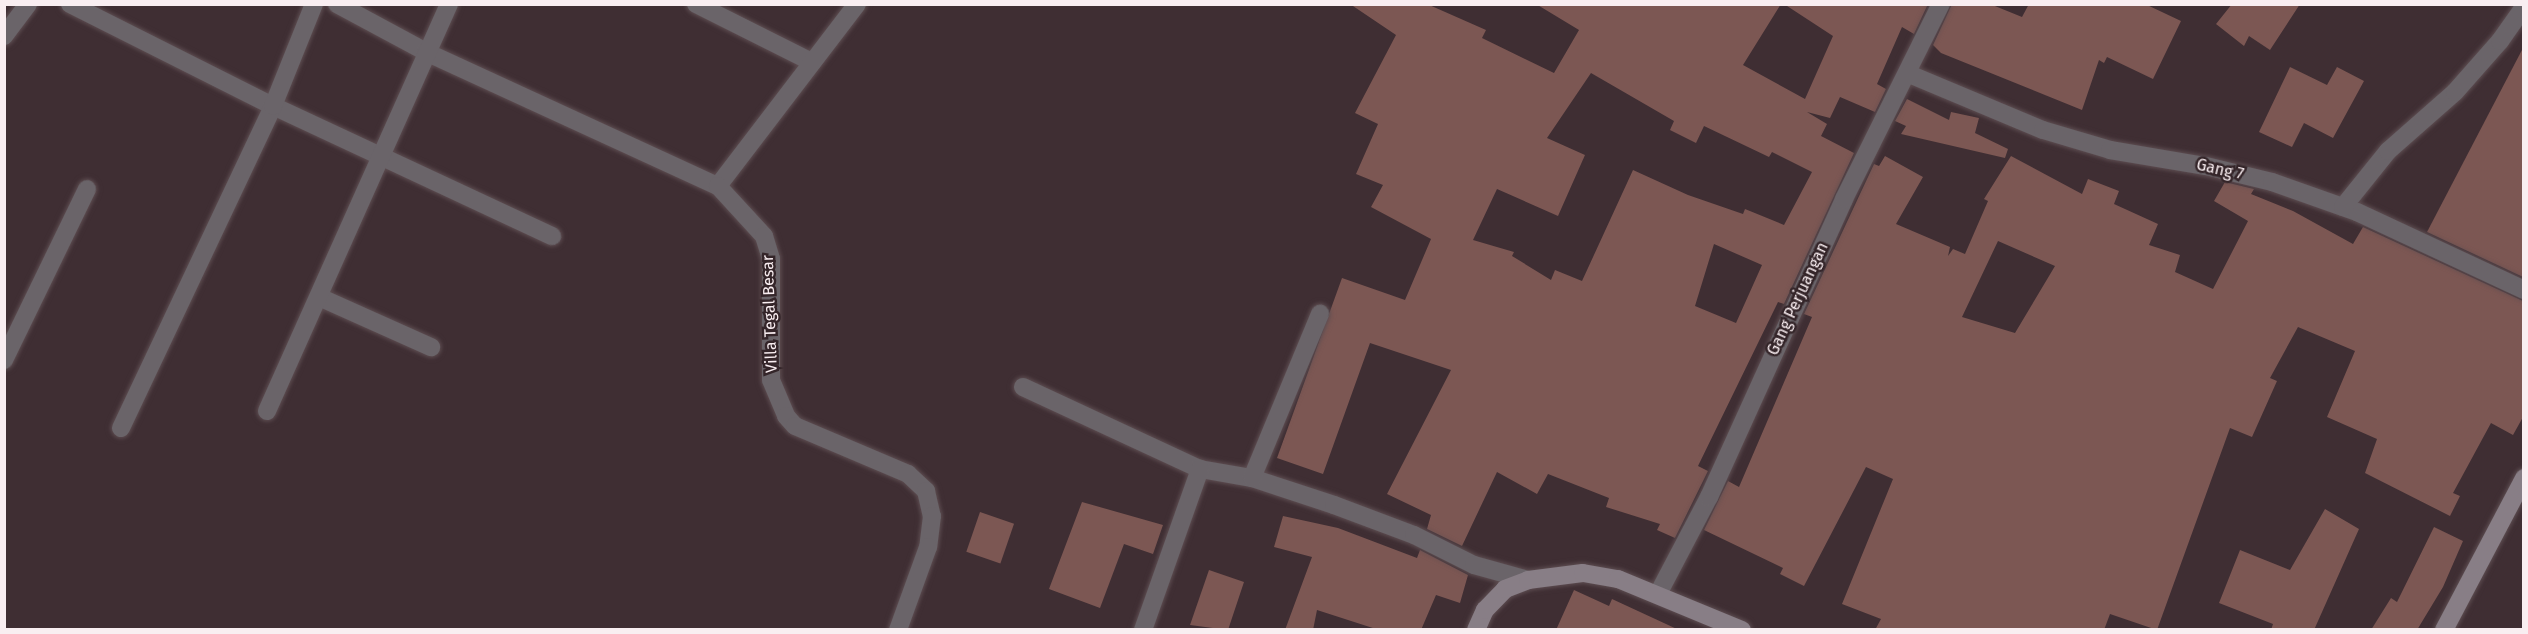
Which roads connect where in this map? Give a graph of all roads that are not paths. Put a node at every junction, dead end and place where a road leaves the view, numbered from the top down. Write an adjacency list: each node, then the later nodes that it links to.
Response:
1 (28, 4): 10 (street)
2 (70, 4): 14 (street)
3 (314, 4): 14 (street)
4 (337, 4): 11 (street)
5 (449, 4): 11 (street)
6 (696, 4): 12 (street)
7 (857, 4): 12 (street)
8 (1941, 4): 13 (street, Gang Perjuangan)
9 (2523, 8): 18 (street)
10 (4, 36)
11 (426, 51): 15 (street); 16 (street)
12 (812, 62): 16 (street)
13 (1909, 74): 18 (street, Gang 7); 32 (street, Gang Perjuangan)
14 (273, 106): 15 (street); 27 (street)
15 (382, 156): 19 (street); 21 (street)
16 (718, 186): 33 (street, Villa Tegal Besar)
17 (87, 189): 24 (street)
18 (2343, 207): 20 (street, Gang 7)
19 (552, 236)
20 (2523, 290)
21 (319, 297): 23 (street); 26 (street)
22 (1320, 314): 29 (street)
23 (431, 347)
24 (4, 360)
25 (1023, 387): 28 (street)
26 (267, 411)
27 (122, 428)
28 (1200, 469): 29 (street); 34 (street)
29 (1252, 478): 31 (street)
30 (2523, 478): 37 (street)
31 (1528, 580): 32 (street); 35 (street)
32 (1658, 594): 36 (street)
33 (898, 630)
34 (1143, 630)
35 (1476, 630)
36 (1742, 630)
37 (2444, 630)

